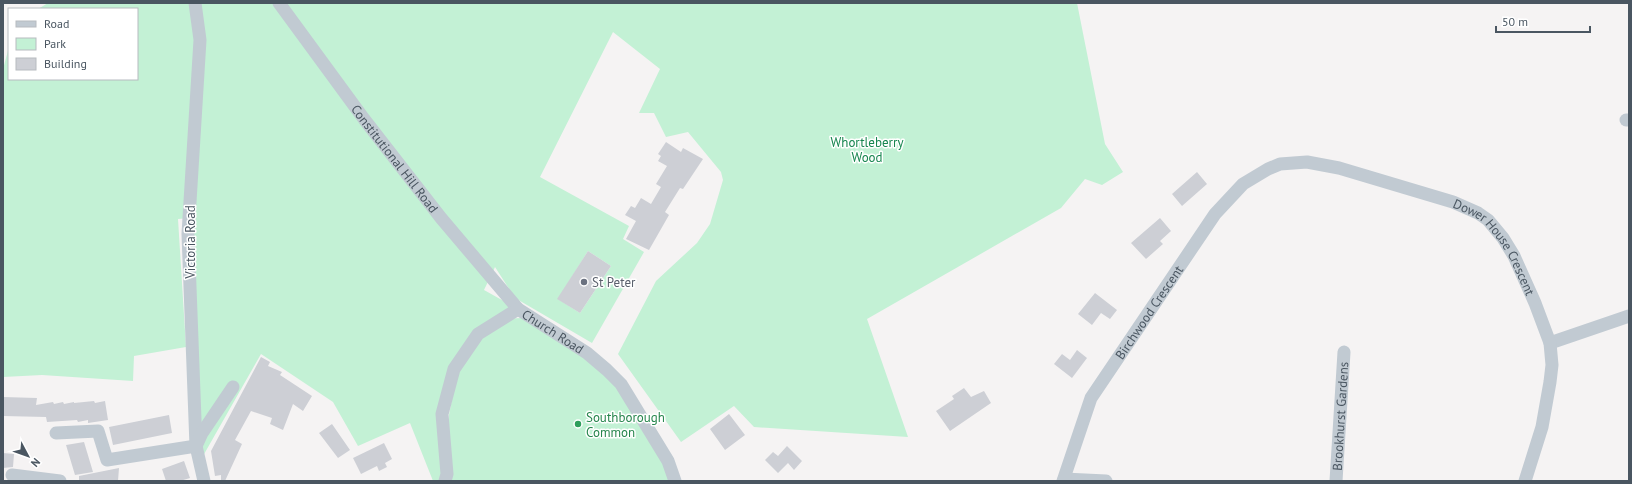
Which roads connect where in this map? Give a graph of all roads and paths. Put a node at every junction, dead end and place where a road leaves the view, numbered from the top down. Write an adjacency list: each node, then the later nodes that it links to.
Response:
1 (195, 3): 10 (street, Victoria Road)
2 (279, 3): 4 (street, Constitutional Hill Road)
3 (1268, 169): 6 (street, Dower House Crescent); 12 (street, Birchwood Crescent)
4 (518, 309): 15 (street, Church Road); 16 (street, Church Road)
5 (1629, 316): 6 (street)
6 (1550, 343): 19 (street, Dower House Crescent)
7 (1344, 352): 18 (street, Brookhurst Gardens)
8 (233, 387): 10 (street)
9 (56, 433): 10 (street)
10 (196, 446): 14 (street, Victoria Road)
11 (12, 475): 13 (street)
12 (1064, 480): 17 (street)
13 (60, 481)
14 (204, 481)
15 (445, 481)
16 (675, 481)
17 (1106, 481)
18 (1336, 481)
19 (1525, 481)

